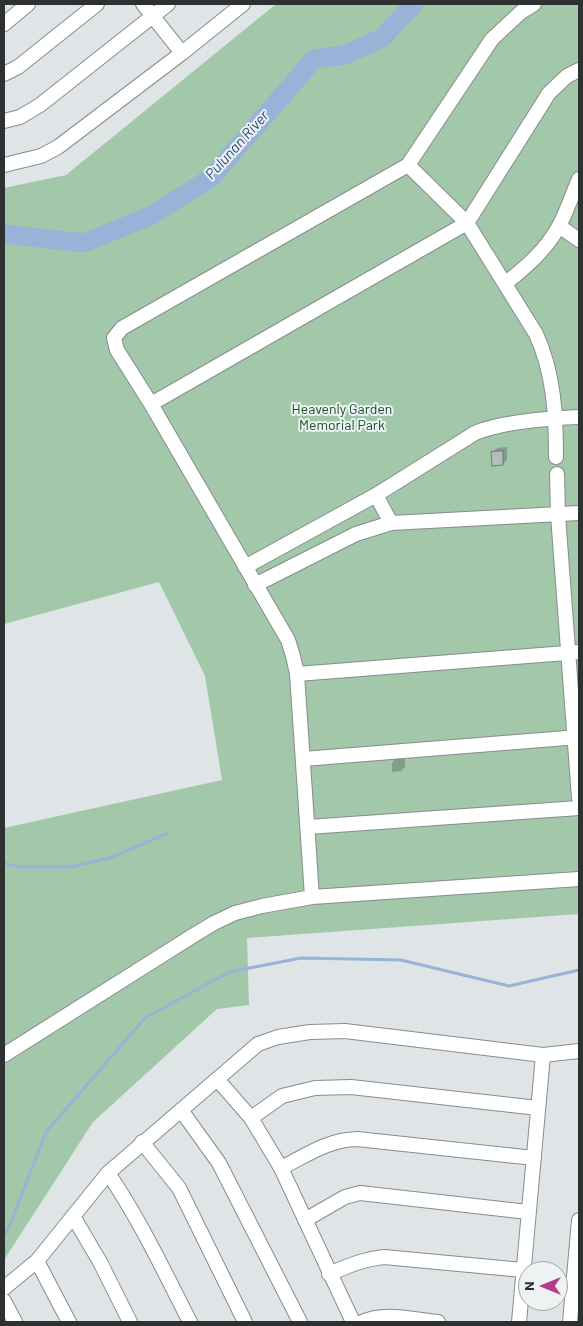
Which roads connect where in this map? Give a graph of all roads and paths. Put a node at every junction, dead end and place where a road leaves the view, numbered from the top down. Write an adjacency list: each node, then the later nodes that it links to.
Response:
1 (28, 4): 8 (street)
2 (97, 4): 11 (street)
3 (143, 4): 7 (street)
4 (168, 4): 7 (street)
5 (243, 4): 9 (street)
6 (534, 4): 14 (street)
7 (153, 16): 9 (street); 12 (street)
8 (4, 24)
9 (182, 53): 13 (street)
10 (579, 70): 16 (street)
11 (4, 74)
12 (4, 120)
13 (4, 165)
14 (408, 165): 16 (street); 20 (street)
15 (579, 179): 17 (street)
16 (467, 222): 19 (street); 20 (street)
17 (559, 226): 18 (street); 19 (street)
18 (579, 240)
19 (506, 283): 22 (street)
20 (151, 404): 29 (street)
21 (579, 417): 22 (street)
22 (556, 418): 23 (street); 25 (street)
23 (556, 457)
24 (557, 474): 27 (street)
25 (376, 495): 28 (street); 29 (street)
26 (579, 513): 27 (street)
27 (558, 515): 28 (street); 31 (street)
28 (391, 523): 30 (street)
29 (246, 567): 30 (street)
30 (255, 585): 32 (street)
31 (574, 653): 32 (street); 33 (street)
32 (297, 674): 34 (street)
33 (577, 737): 34 (street); 35 (street)
34 (302, 759): 37 (street)
35 (579, 798)
36 (579, 808): 37 (street)
37 (308, 827): 39 (street)
38 (579, 879): 39 (street)
39 (312, 897): 41 (street)
40 (579, 1050): 42 (street)
41 (4, 1055)
42 (543, 1055): 43 (street); 44 (street)
43 (217, 1079): 45 (street); 46 (street)
44 (538, 1108): 46 (street); 48 (street)
45 (181, 1110): 47 (street); 66 (street)
46 (251, 1118): 49 (street)
47 (142, 1142): 50 (street); 65 (street)
48 (534, 1158): 49 (street); 51 (street)
49 (282, 1168): 53 (street)
50 (108, 1173): 52 (street); 64 (street)
51 (528, 1212): 53 (street); 56 (street)
52 (73, 1216): 55 (street); 63 (street)
53 (305, 1220): 58 (street)
54 (579, 1220): 70 (street)
55 (37, 1261): 59 (street); 62 (street)
56 (524, 1261)
57 (518, 1270): 58 (street)
58 (330, 1274): 67 (street)
59 (4, 1288)
60 (4, 1301): 61 (street)
61 (15, 1322)
62 (69, 1322)
63 (130, 1322)
64 (190, 1322)
65 (245, 1322)
66 (300, 1322)
67 (353, 1322)
68 (362, 1322): 69 (street)
69 (438, 1322)
70 (570, 1322)

